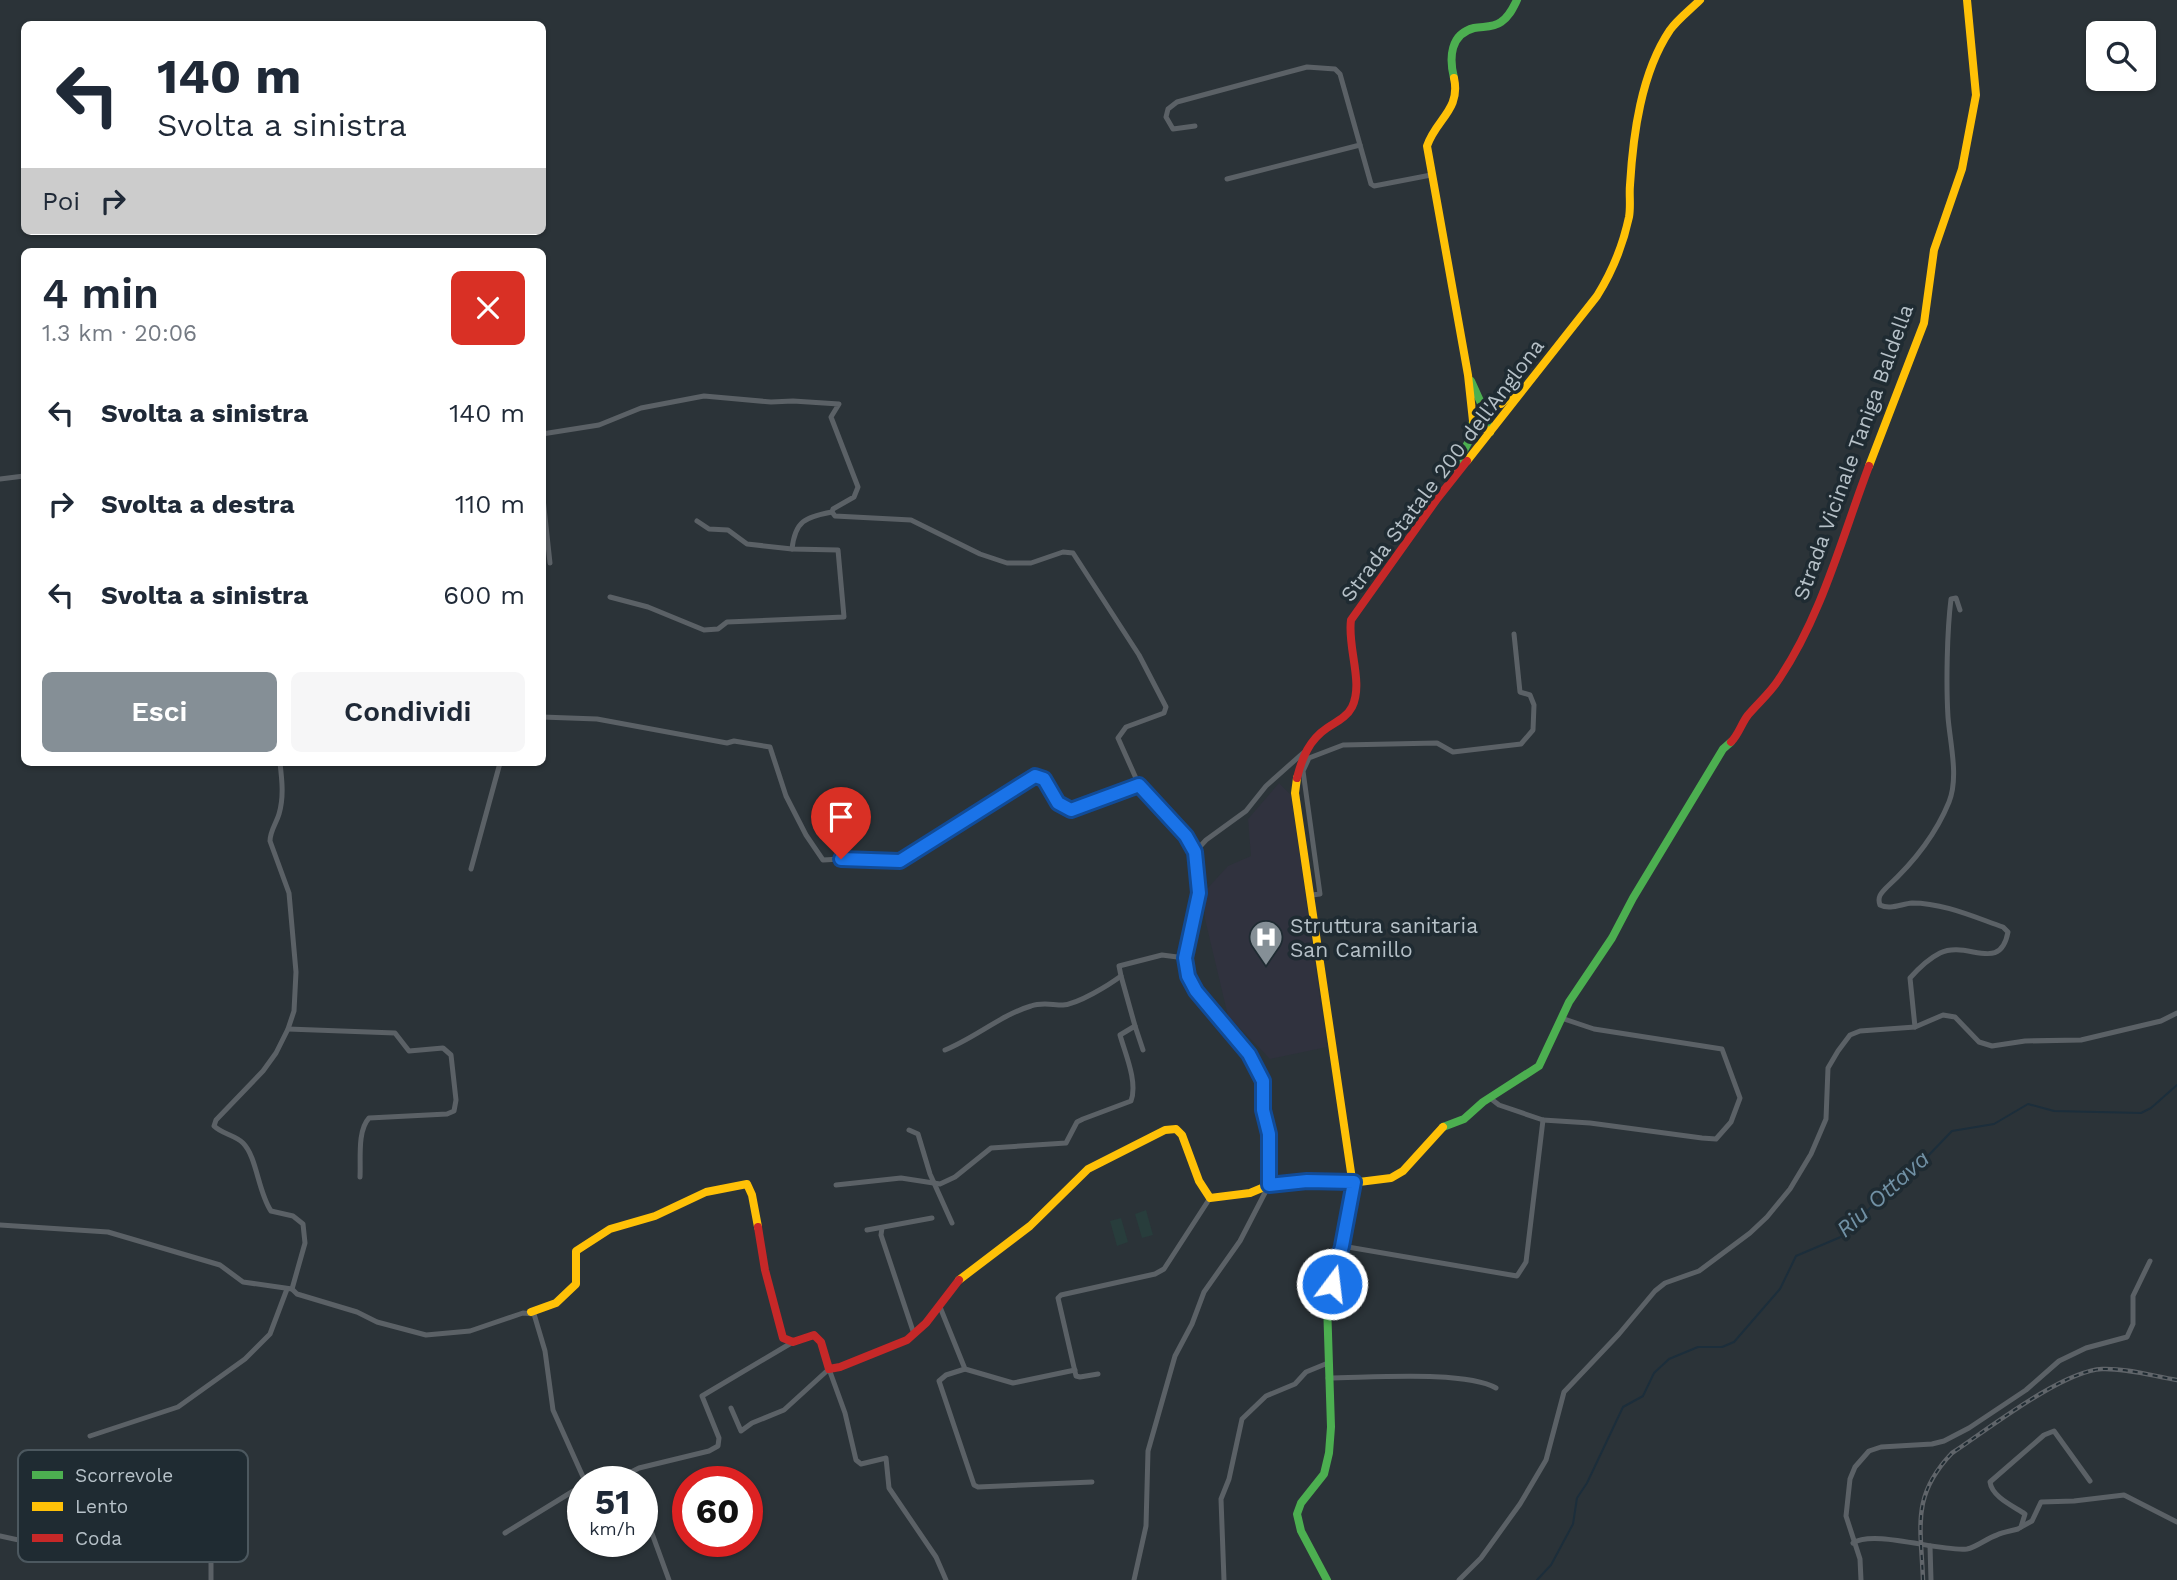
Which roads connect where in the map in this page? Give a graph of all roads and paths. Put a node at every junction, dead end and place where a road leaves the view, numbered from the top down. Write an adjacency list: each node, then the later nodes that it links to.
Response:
1 (1517, 0): 6 (street)
2 (1700, 0): 8 (street, Strada Statale 200 dell'Anglona)
3 (1967, 0): 36 (street, Strada Vicinale Taniga Baldella)
4 (1195, 126): 5 (street)
5 (1360, 145): 6 (street); 7 (street)
6 (1431, 175): 9 (street)
7 (1227, 179)
8 (1538, 369): 10 (street); 12 (street, Strada Statale 200 dell'Anglona)
9 (1468, 375): 10 (street); 11 (street)
10 (1484, 404): 12 (street)
11 (1473, 421): 12 (street); 16 (street)
12 (1490, 432): 16 (street, Strada Statale 200 dell'Anglona)
13 (546, 433): 17 (street)
14 (21, 476): 15 (street)
15 (0, 479)
16 (1437, 499): 26 (street, Strada Statale 200 dell'Anglona)
17 (832, 512): 20 (street); 29 (street)
18 (697, 522): 20 (street)
19 (546, 526): 21 (street)
20 (792, 549): 22 (street)
21 (550, 563)
22 (610, 597)
23 (1960, 610): 38 (street)
24 (1514, 634): 32 (street)
25 (546, 717): 29 (street)
26 (1305, 751): 30 (street); 32 (street, Strada Statale 200 dell'Anglona)
27 (280, 766): 39 (street)
28 (499, 766): 31 (street)
29 (1139, 785): 30 (street)
30 (1195, 852): 33 (street)
31 (471, 869)
32 (1312, 895): 45 (street, Strada Statale 200 dell'Anglona)
33 (1185, 958): 34 (street); 51 (street)
34 (1121, 976): 37 (street); 40 (street)
35 (2177, 1013): 38 (street)
36 (1561, 1018): 42 (street, Strada Vicinale Taniga Baldella); 43 (street)
37 (1135, 1026): 41 (street); 49 (street)
38 (1915, 1027): 95 (street)
39 (288, 1029): 46 (street); 61 (street)
40 (945, 1050)
41 (1143, 1050)
42 (1490, 1098): 43 (street); 47 (street, Strada Vicinale Taniga Baldella)
43 (1543, 1119): 59 (street)
44 (909, 1130): 49 (street)
45 (1353, 1169): 47 (street); 48 (street, Strada Statale 200 dell'Anglona)
46 (360, 1177)
47 (1371, 1181): 48 (street, Strada Vicinale Taniga Baldella); 52 (street, Strada Vicinale Taniga Baldella)
48 (1354, 1182): 51 (street, Strada Vicinale Taniga Baldella); 52 (street, Strada Statale 200 dell'Anglona)
49 (934, 1184): 50 (street); 55 (street)
50 (836, 1185)
51 (1269, 1185): 53 (street, Strada Vicinale Taniga Baldella); 92 (street)
52 (1351, 1197): 59 (street, Strada Statale 200 dell'Anglona)
53 (1210, 1198): 62 (street); 69 (street)
54 (932, 1218): 57 (street)
55 (952, 1223)
56 (0, 1225): 61 (street)
57 (882, 1228): 58 (street); 64 (street)
58 (867, 1230)
59 (1342, 1246): 66 (street, Strada Statale 200 dell'Anglona)
60 (2150, 1261): 85 (street)
61 (290, 1289): 63 (street); 74 (street)
62 (940, 1307): 64 (street); 68 (street)
63 (531, 1312): 65 (street); 75 (street)
64 (914, 1335): 67 (street)
65 (793, 1342): 67 (street); 76 (street)
66 (1328, 1363): 71 (street, Strada Statale 200 dell'Anglona); 93 (street)
67 (829, 1369): 73 (street); 91 (street)
68 (965, 1369): 69 (street); 78 (street)
69 (1075, 1370): 70 (street)
70 (1098, 1374)
71 (1328, 1378): 72 (street); 94 (street, Strada Statale 200 dell'Anglona)
72 (1496, 1388)
73 (731, 1408)
74 (90, 1436)
75 (577, 1466)
76 (647, 1466)
77 (2090, 1481): 81 (street)
78 (1092, 1482)
79 (567, 1495): 82 (street)
80 (2177, 1522): 81 (street)
81 (2021, 1527): 86 (street)
82 (505, 1534)
83 (0, 1536): 84 (street)
84 (18, 1541)
85 (1853, 1543): 86 (street); 96 (street)
86 (1930, 1546): 97 (street)
87 (658, 1550): 90 (street)
88 (211, 1562): 89 (street)
89 (211, 1580)
90 (669, 1580)
91 (946, 1580)
92 (1134, 1580)
93 (1224, 1580)
94 (1327, 1580)
95 (1460, 1580)
96 (1861, 1580)
97 (1931, 1580)

